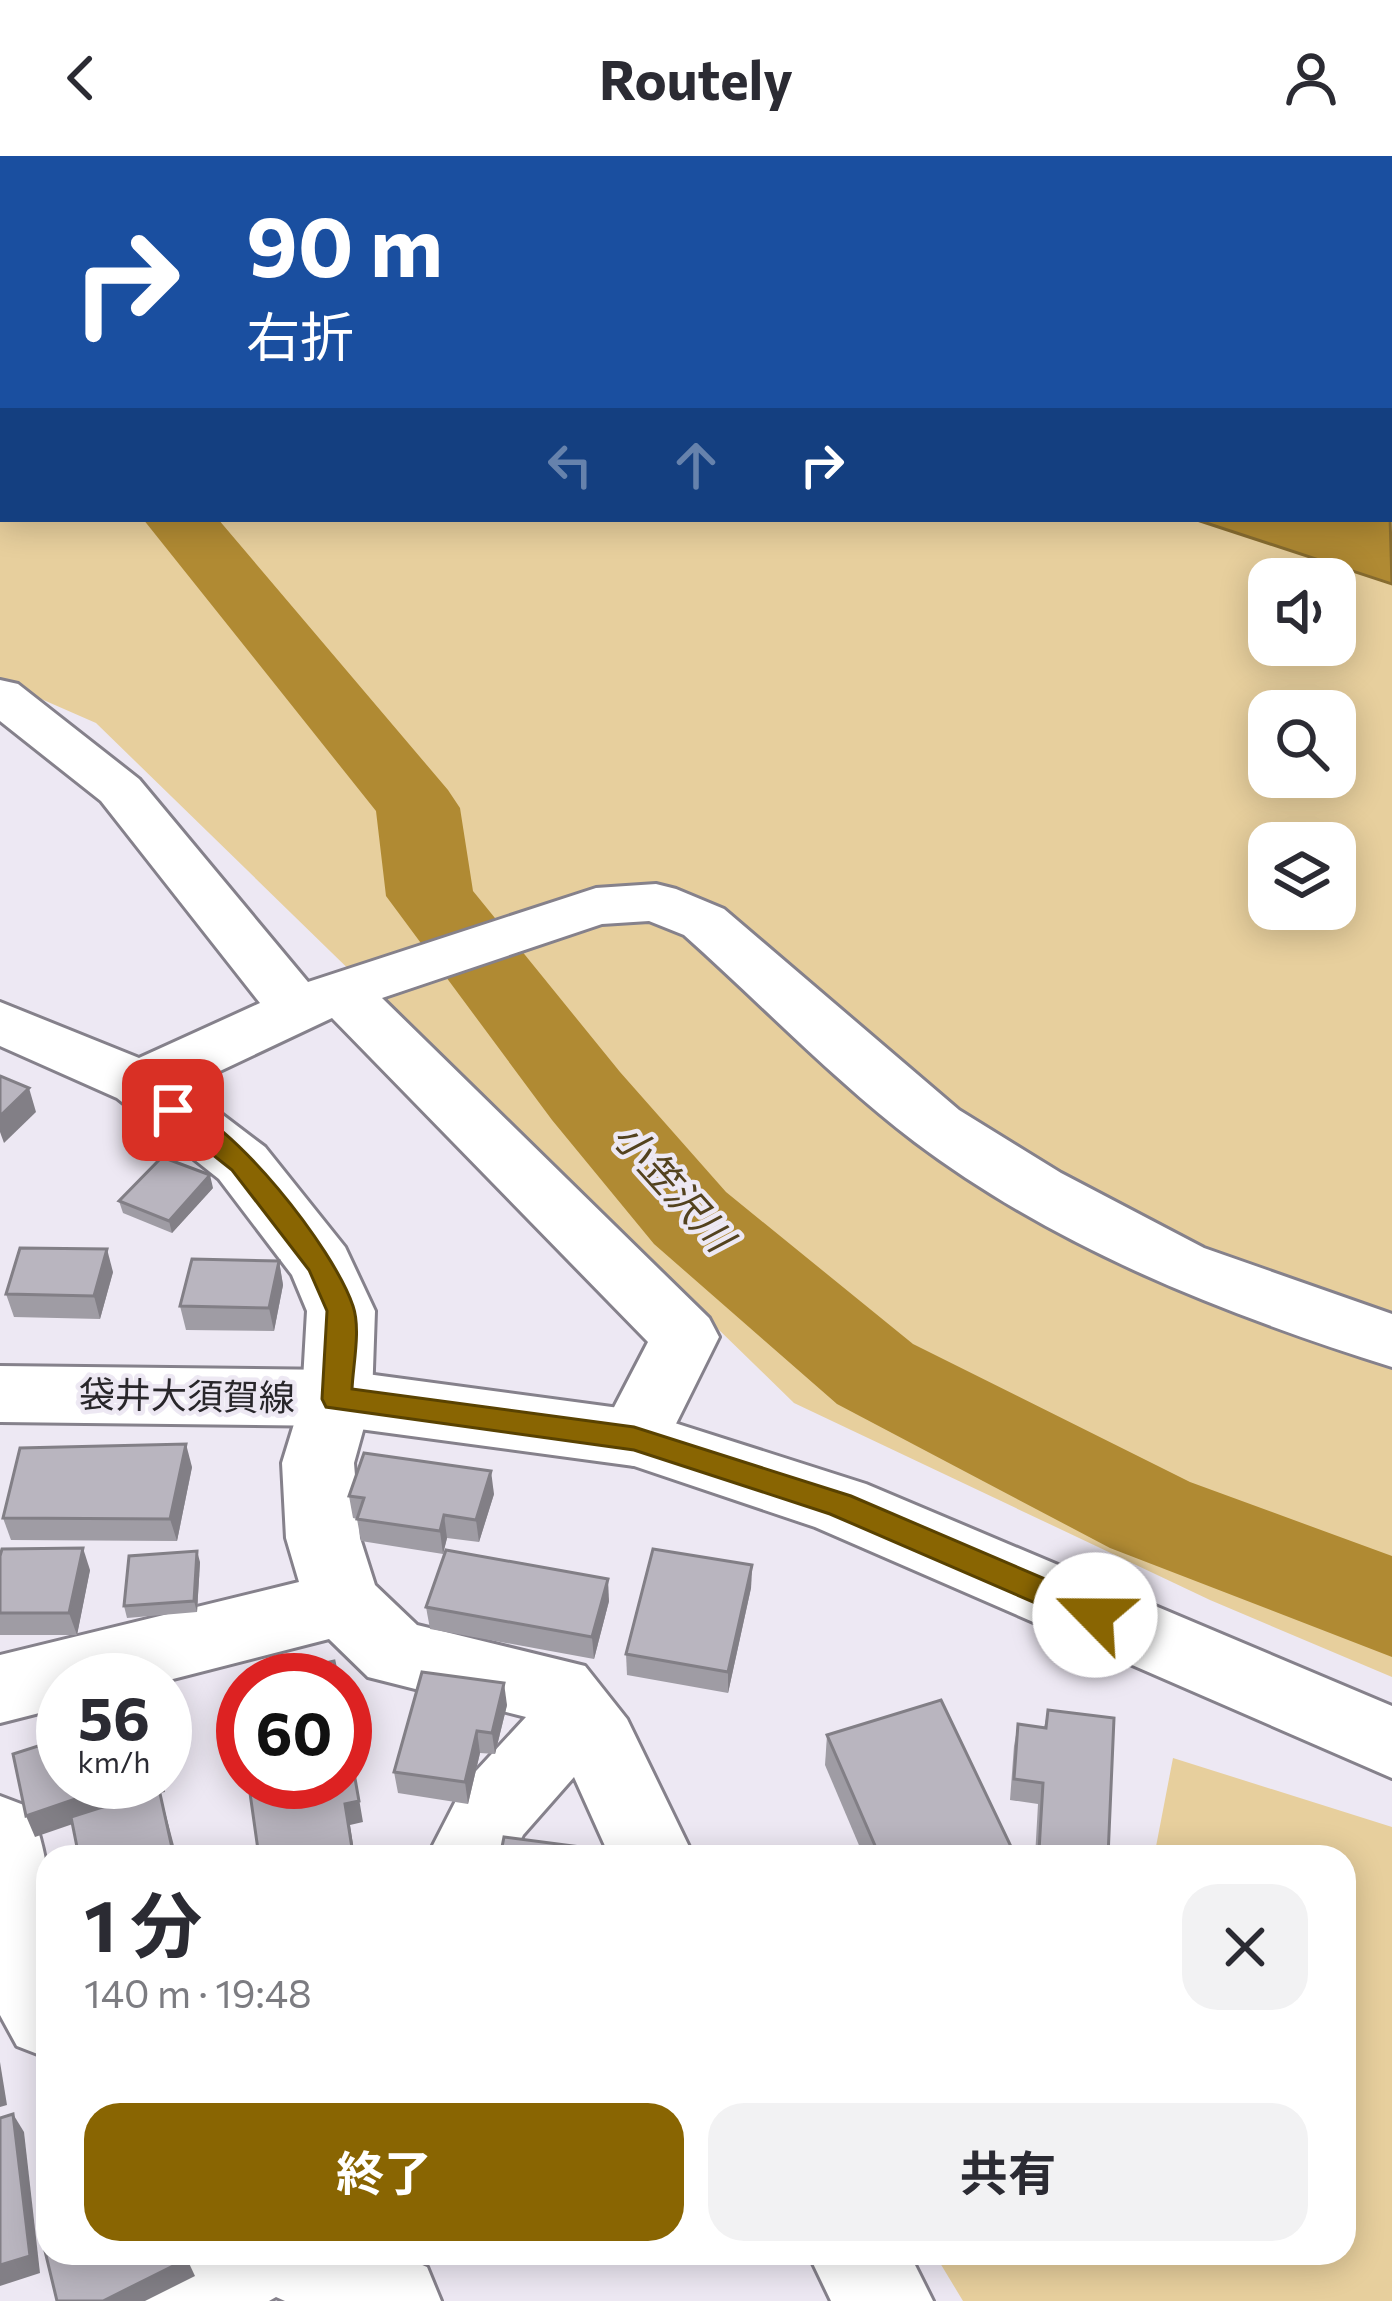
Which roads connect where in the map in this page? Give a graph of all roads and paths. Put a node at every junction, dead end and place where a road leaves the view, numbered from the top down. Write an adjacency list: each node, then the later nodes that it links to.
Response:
1 (0, 695): 2 (street)
2 (319, 1000): 4 (street); 5 (street); 8 (street)
3 (0, 1022): 4 (street)
4 (139, 1083): 7 (street)
5 (1392, 1341)
6 (0, 1394): 7 (street, 袋井大須賀線)
7 (337, 1399): 8 (street, 袋井大須賀線); 9 (street)
8 (634, 1438): 12 (street, 袋井大須賀線)
9 (343, 1603): 10 (street); 11 (street)
10 (0, 1689)
11 (578, 1716): 14 (street); 15 (street)
12 (1392, 1743)
13 (0, 1834): 16 (street)
14 (475, 1845)
15 (646, 1845)
16 (36, 1995)
17 (240, 2265): 20 (street)
18 (312, 2265): 21 (street)
19 (862, 2265): 22 (street)
20 (183, 2301)
21 (393, 2301)
22 (885, 2301)

